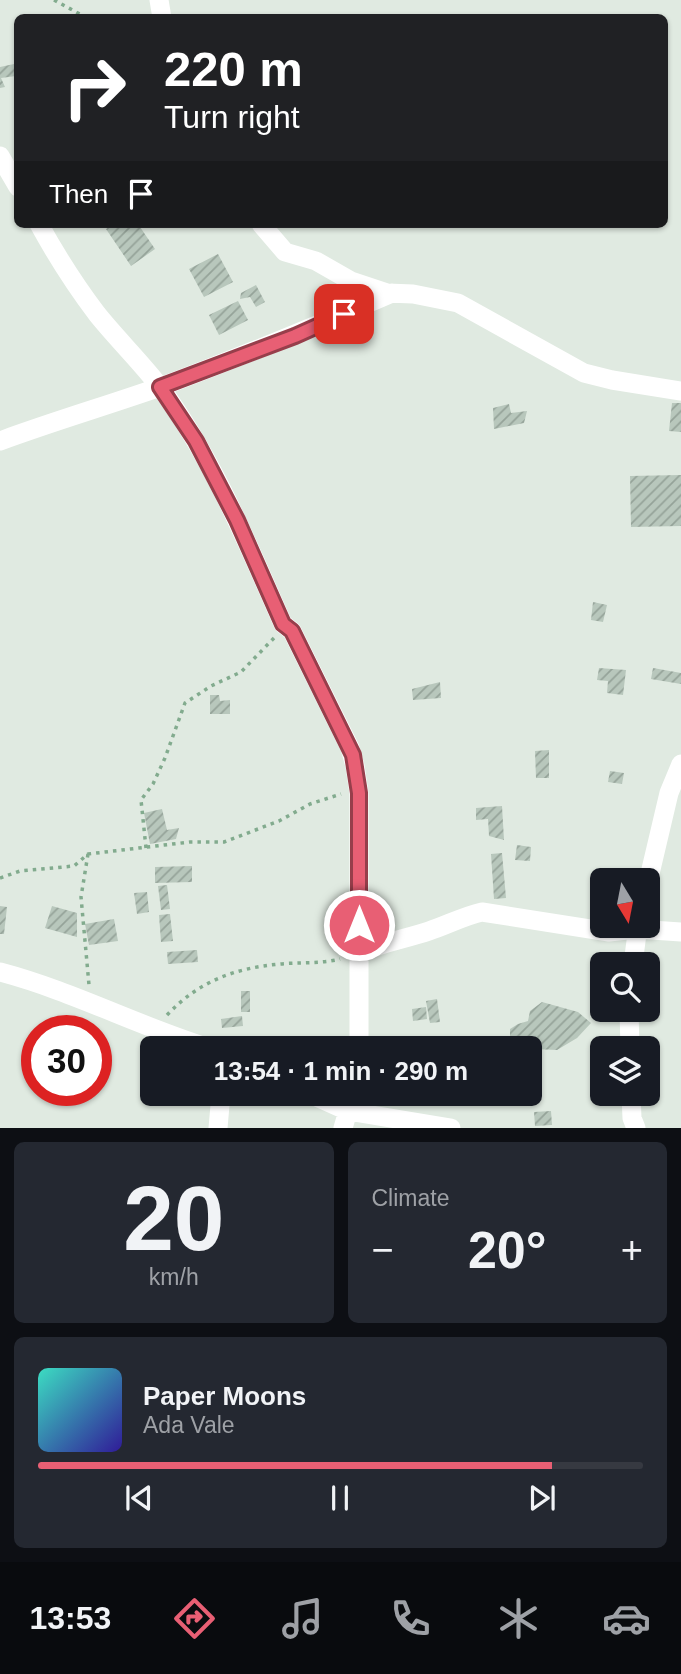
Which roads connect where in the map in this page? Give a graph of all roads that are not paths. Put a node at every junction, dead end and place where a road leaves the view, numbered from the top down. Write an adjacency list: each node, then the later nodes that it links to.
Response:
1 (0, 156): 2 (street)
2 (14, 180)
3 (41, 228): 6 (street)
4 (265, 228): 5 (street)
5 (392, 293): 6 (street); 7 (street)
6 (160, 387): 8 (street); 14 (street)
7 (681, 391)
8 (0, 441)
9 (681, 764): 10 (street)
10 (651, 868)
11 (590, 929): 14 (street)
12 (660, 930): 13 (street)
13 (681, 932)
14 (360, 953): 17 (street)
15 (0, 972): 16 (street)
16 (174, 1036)
17 (359, 1036)
18 (220, 1106): 21 (street)
19 (632, 1106): 23 (street)
20 (348, 1111): 22 (street)
21 (218, 1128)
22 (451, 1128)
23 (636, 1128)

